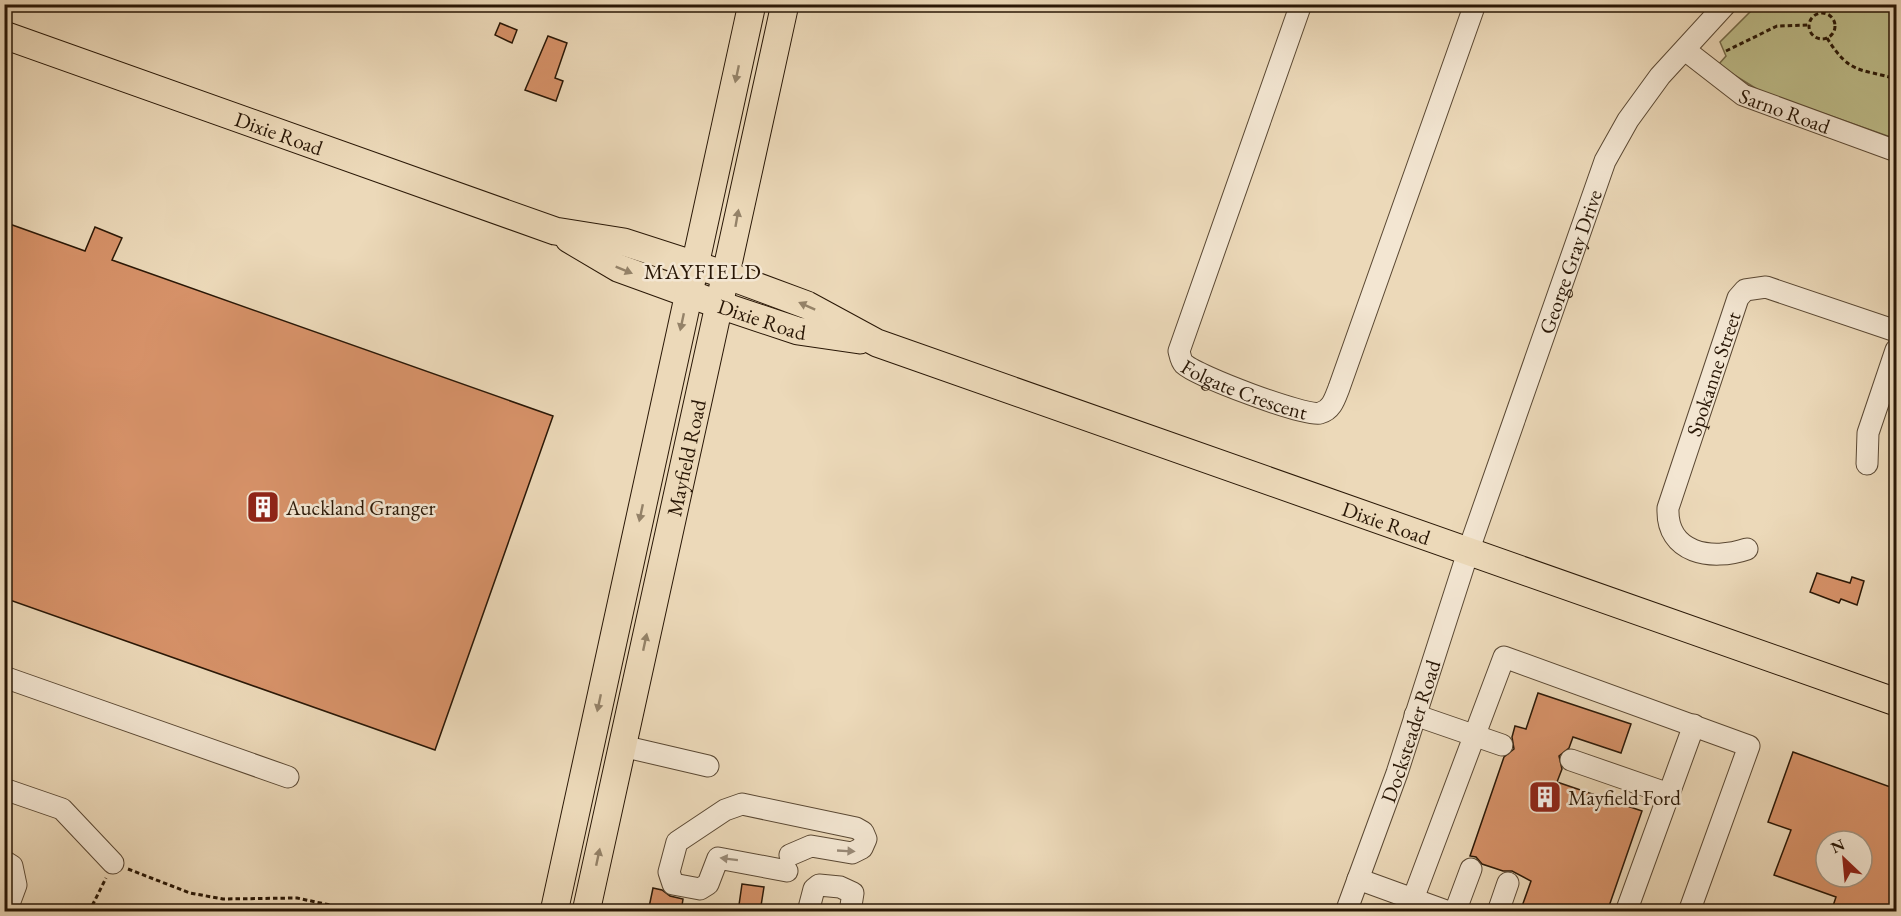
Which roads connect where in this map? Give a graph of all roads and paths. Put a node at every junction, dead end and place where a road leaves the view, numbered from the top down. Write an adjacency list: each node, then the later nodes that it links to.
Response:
1 (752, 4): 14 (main road, Mayfield Road, one-way to 14)
2 (785, 4): 15 (main road, Mayfield Road, one-way to 2)
3 (1301, 4): 4 (street, Folgate Crescent)
4 (1475, 4)
5 (1726, 4): 9 (street, George Gray Drive)
6 (1809, 25): 8 (path); 8 (path); 10 (path)
7 (4, 35): 13 (main road, Dixie Road)
8 (1827, 38): 11 (path)
9 (1685, 50): 12 (street, Sarno Road); 22 (street, George Gray Drive)
10 (1726, 51)
11 (1896, 79)
12 (1896, 150)
13 (555, 231): 14 (main road, Dixie Road); 16 (main road, Dixie Road, one-way to 16)
14 (695, 265): 15 (main road, Dixie Road); 16 (main road, Mayfield Road)
15 (726, 275): 17 (main road, Mayfield Road); 19 (main road, Dixie Road, one-way to 15)
16 (689, 294): 17 (main road, Dixie Road); 46 (main road, Mayfield Road, one-way to 46)
17 (720, 305): 19 (main road, Dixie Road); 30 (main road, Mayfield Road, one-way to 17)
18 (1896, 331): 23 (street, Spokanne Street)
19 (878, 343): 22 (main road, Dixie Road)
20 (1896, 350): 21 (street)
21 (1867, 464)
22 (1468, 549): 25 (main road, Dixie Road); 26 (street, Docksteader Road)
23 (1747, 549)
24 (4, 677): 33 (street)
25 (1896, 702)
26 (1415, 715): 28 (street); 40 (street, Docksteader Road)
27 (1694, 725): 28 (street); 35 (street); 55 (street)
28 (1474, 736): 29 (street); 42 (street)
29 (1502, 745)
30 (622, 746): 32 (street); 47 (main road, Mayfield Road, one-way to 30)
31 (1571, 760): 35 (street)
32 (708, 766)
33 (288, 777)
34 (4, 789): 38 (street)
35 (1669, 794): 54 (street)
36 (811, 846): 36 (street)
37 (4, 861): 43 (street)
38 (113, 863): 44 (path); 45 (path)
39 (1471, 869): 52 (street)
40 (1358, 879): 42 (street); 50 (street, Docksteader Road)
41 (1508, 883): 53 (street)
42 (1413, 899): 51 (street)
43 (6, 912)
44 (89, 912)
45 (363, 912)
46 (554, 912)
47 (586, 912)
48 (808, 912): 49 (street)
49 (850, 912)
50 (1346, 912)
51 (1449, 912)
52 (1455, 912)
53 (1498, 912)
54 (1626, 912)
55 (1689, 912)

